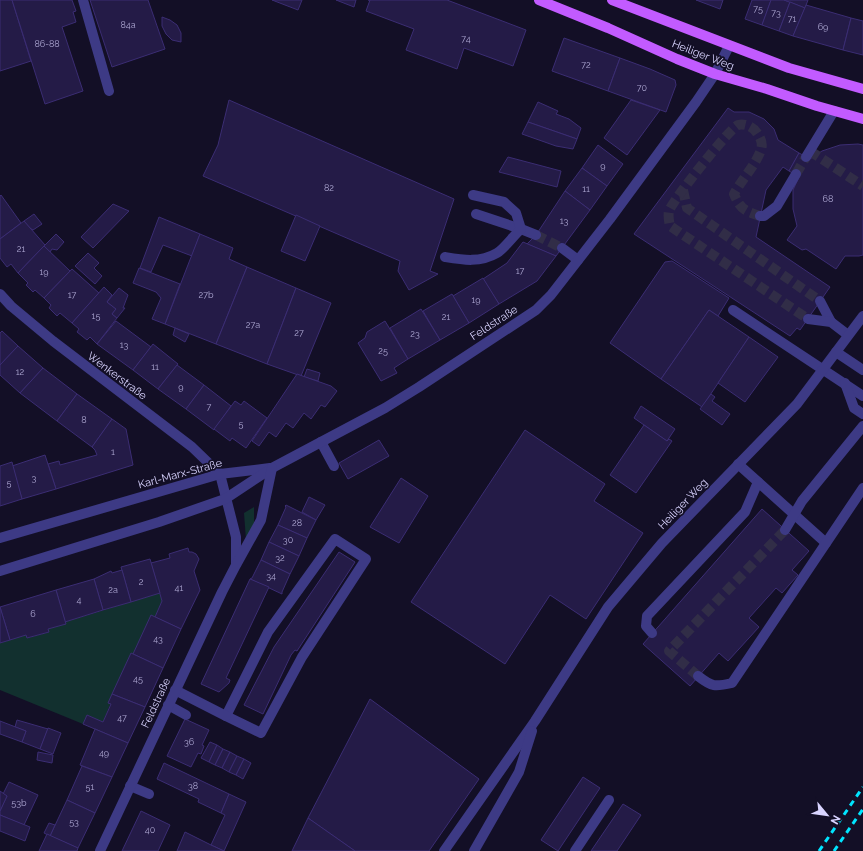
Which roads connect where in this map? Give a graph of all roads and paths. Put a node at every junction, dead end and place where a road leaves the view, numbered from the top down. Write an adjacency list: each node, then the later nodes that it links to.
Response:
1 (83, 0): 7 (street)
2 (539, 0): 5 (main road, Heiliger Weg)
3 (612, 0): 4 (main road, Heiliger Weg)
4 (729, 46): 5 (street, Feldstraße); 6 (main road, Heiliger Weg)
5 (715, 74): 8 (main road, Heiliger Weg); 19 (street, Feldstraße)
6 (863, 89)
7 (109, 91)
8 (834, 111): 9 (main road, Heiliger Weg); 10 (street)
9 (863, 118)
10 (806, 157)
11 (796, 174): 14 (street)
12 (473, 195): 15 (street)
13 (476, 214): 15 (street)
14 (760, 216)
15 (521, 229): 16 (street); 18 (street)
16 (536, 235)
17 (562, 248): 19 (street)
18 (445, 257)
19 (578, 260): 34 (street, Feldstraße)
20 (0, 294): 38 (street, Wenkerstraße)
21 (820, 301): 25 (street)
22 (733, 310): 28 (street)
23 (863, 316): 26 (street, Heiliger Weg)
24 (808, 319): 25 (street)
25 (831, 322): 26 (street)
26 (848, 335): 27 (street, Heiliger Weg)
27 (836, 352): 28 (street, Heiliger Weg); 29 (street)
28 (824, 370): 30 (street); 35 (street, Heiliger Weg)
29 (863, 370)
30 (845, 383): 31 (street); 32 (street)
31 (863, 396)
32 (863, 414)
33 (863, 426): 42 (street)
34 (321, 442): 36 (street); 37 (street, Feldstraße)
35 (738, 464): 39 (street); 54 (street, Heiliger Weg)
36 (334, 466)
37 (272, 468): 38 (street, Karl-Marx-Straße); 41 (street); 46 (street, Feldstraße)
38 (220, 474): 41 (street, Feldstraße); 44 (street, Karl-Marx-Straße)
39 (758, 482): 42 (street); 48 (street)
40 (863, 488): 45 (street)
41 (225, 499): 46 (street, Feldstraße); 47 (street)
42 (794, 515): 43 (street); 45 (street)
43 (784, 530)
44 (0, 538)
45 (826, 543): 49 (street)
46 (236, 565): 50 (street, Feldstraße)
47 (0, 570)
48 (652, 633)
49 (698, 676)
50 (175, 690): 51 (street, Feldstraße); 53 (street)
51 (168, 705): 52 (street); 55 (street, Feldstraße)
52 (186, 715)
53 (226, 716): 53 (street)
54 (535, 721): 59 (street); 60 (street)
55 (130, 786): 56 (street); 58 (street, Feldstraße)
56 (149, 794)
57 (609, 800): 61 (street)
58 (100, 851)
59 (444, 851)
60 (474, 851)
61 (575, 851)

